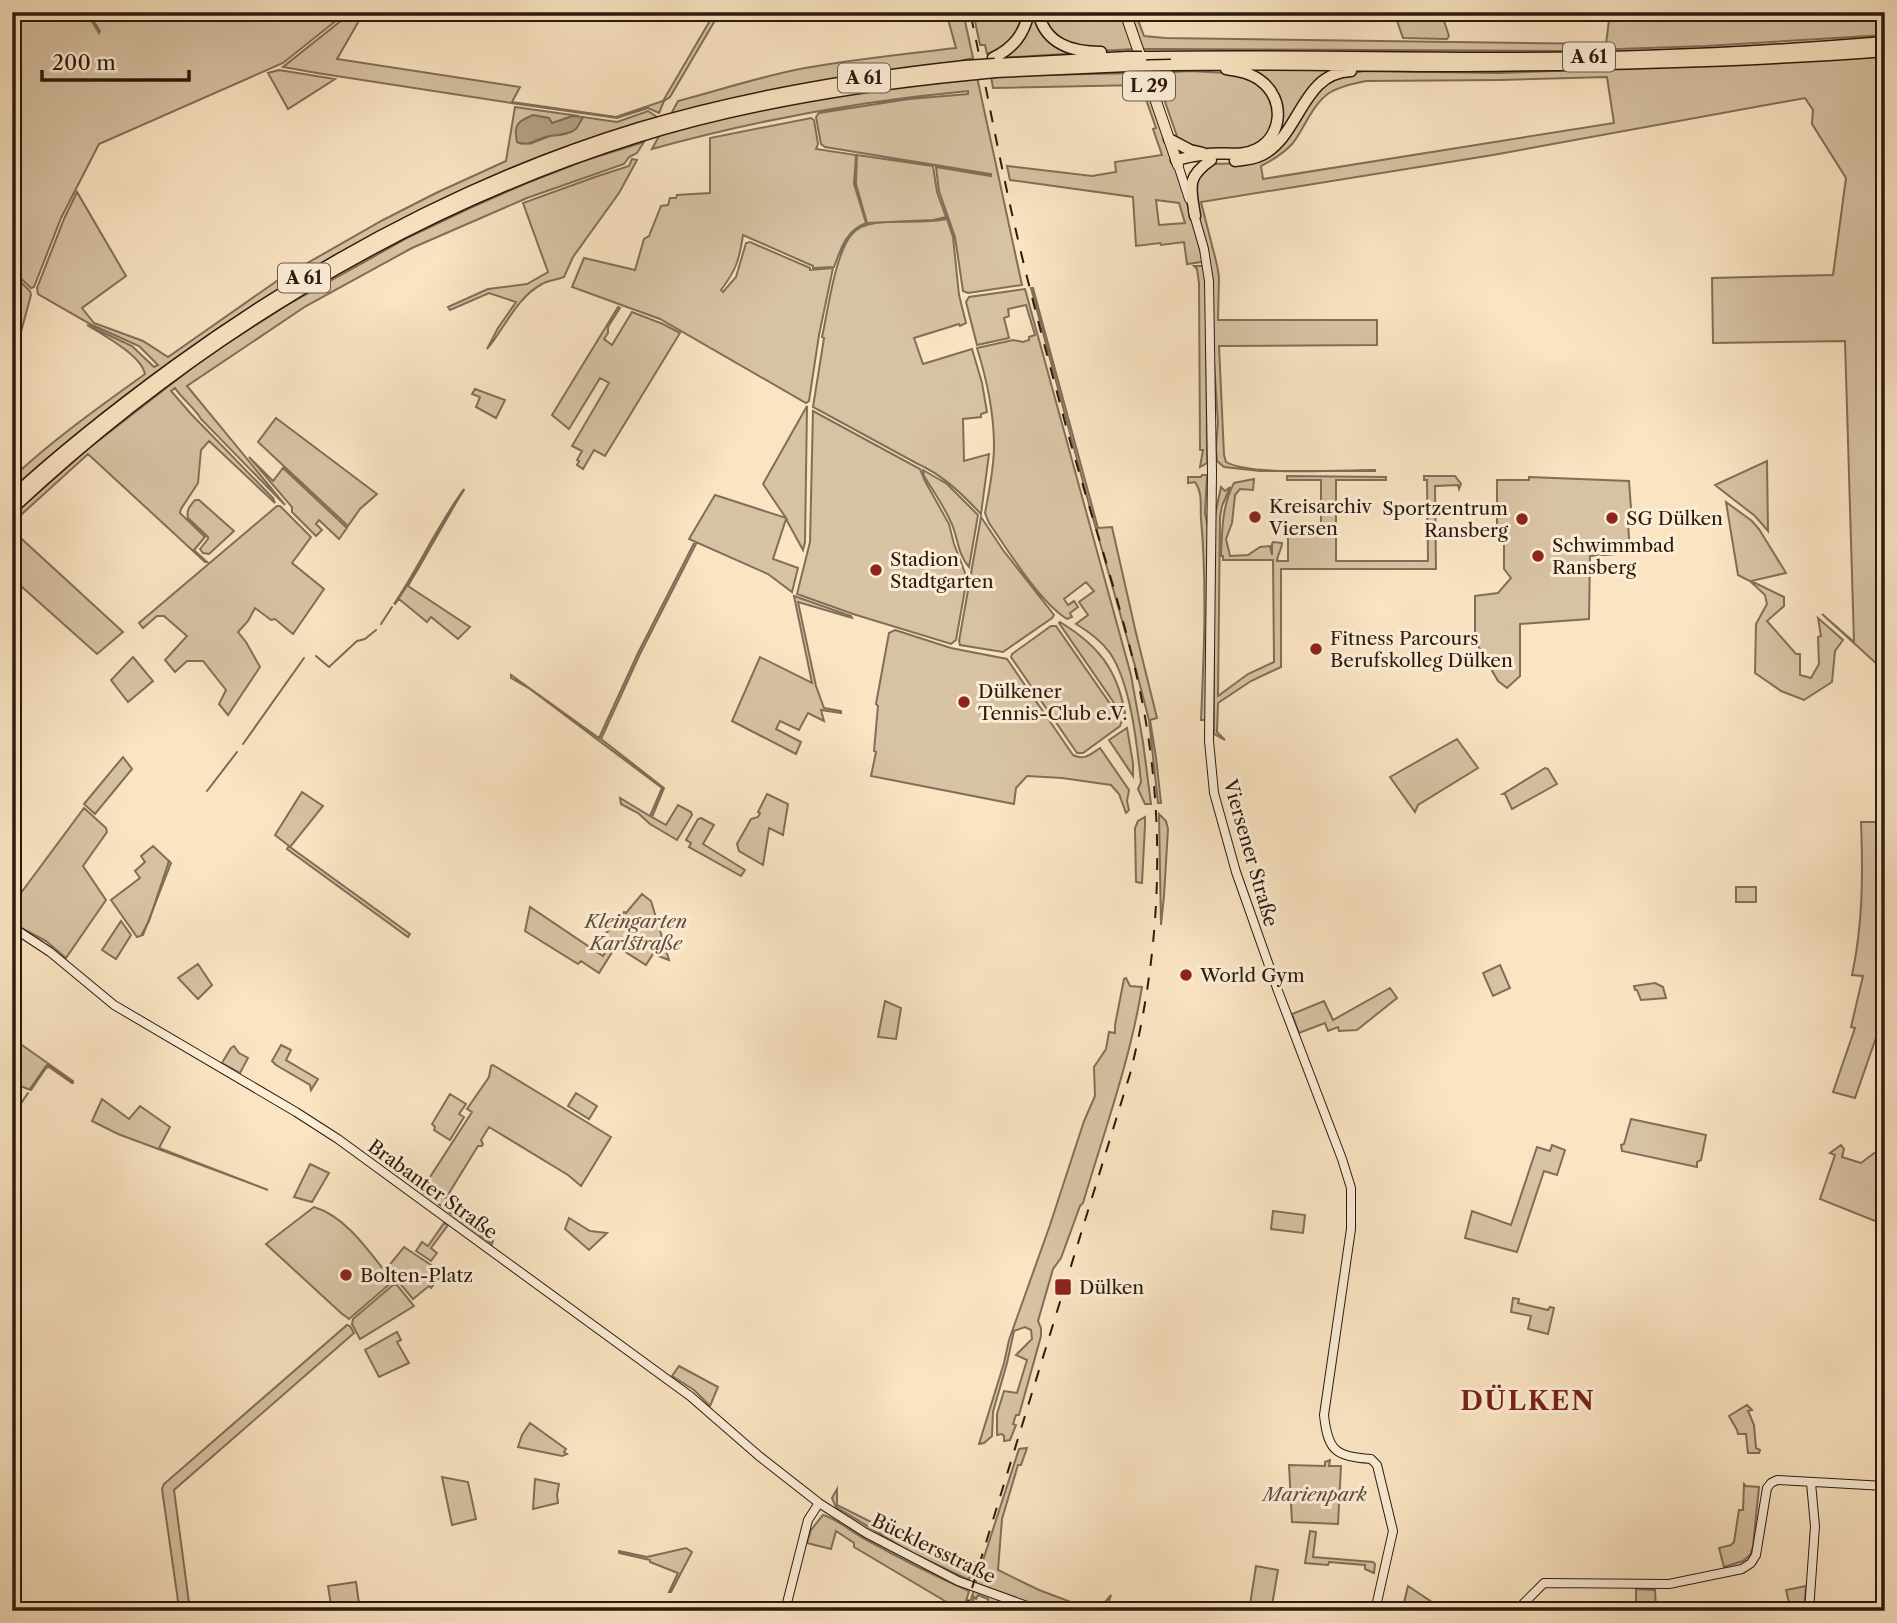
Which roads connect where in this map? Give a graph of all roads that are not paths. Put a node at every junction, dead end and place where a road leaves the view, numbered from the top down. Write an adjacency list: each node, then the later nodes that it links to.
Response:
1 (1029, 12): 8 (highway)
2 (1038, 12): 6 (highway)
3 (1125, 12): 11 (main road, L 29)
4 (1885, 43): 7 (highway, A 61)
5 (1885, 51): 9 (highway, A 61)
6 (1128, 59): 7 (highway, A 61, bridge); 7 (highway, A 61, bridge); 8 (highway, A 61)
7 (1170, 61): 9 (highway, A 61); 12 (highway)
8 (995, 65): 10 (highway, A 61, bridge)
9 (1388, 65): 12 (highway)
10 (636, 133): 15 (highway, A 61); 16 (highway, A 61)
11 (1169, 139): 12 (highway); 13 (main road, L 29)
12 (1210, 157): 13 (highway); 14 (highway)
13 (1177, 162): 14 (main road, Viersener Straße / L 29)
14 (1195, 216): 23 (main road, Viersener Straße / L 29)
15 (12, 497)
16 (12, 509)
17 (12, 926): 20 (main road, Brabanter Straße)
18 (1811, 1483): 19 (main road); 24 (main road); 25 (main road)
19 (1885, 1486)
20 (819, 1503): 21 (main road); 22 (main road, Bücklersstraße)
21 (785, 1611)
22 (1041, 1611)
23 (1375, 1611)
24 (1516, 1611)
25 (1809, 1611)

